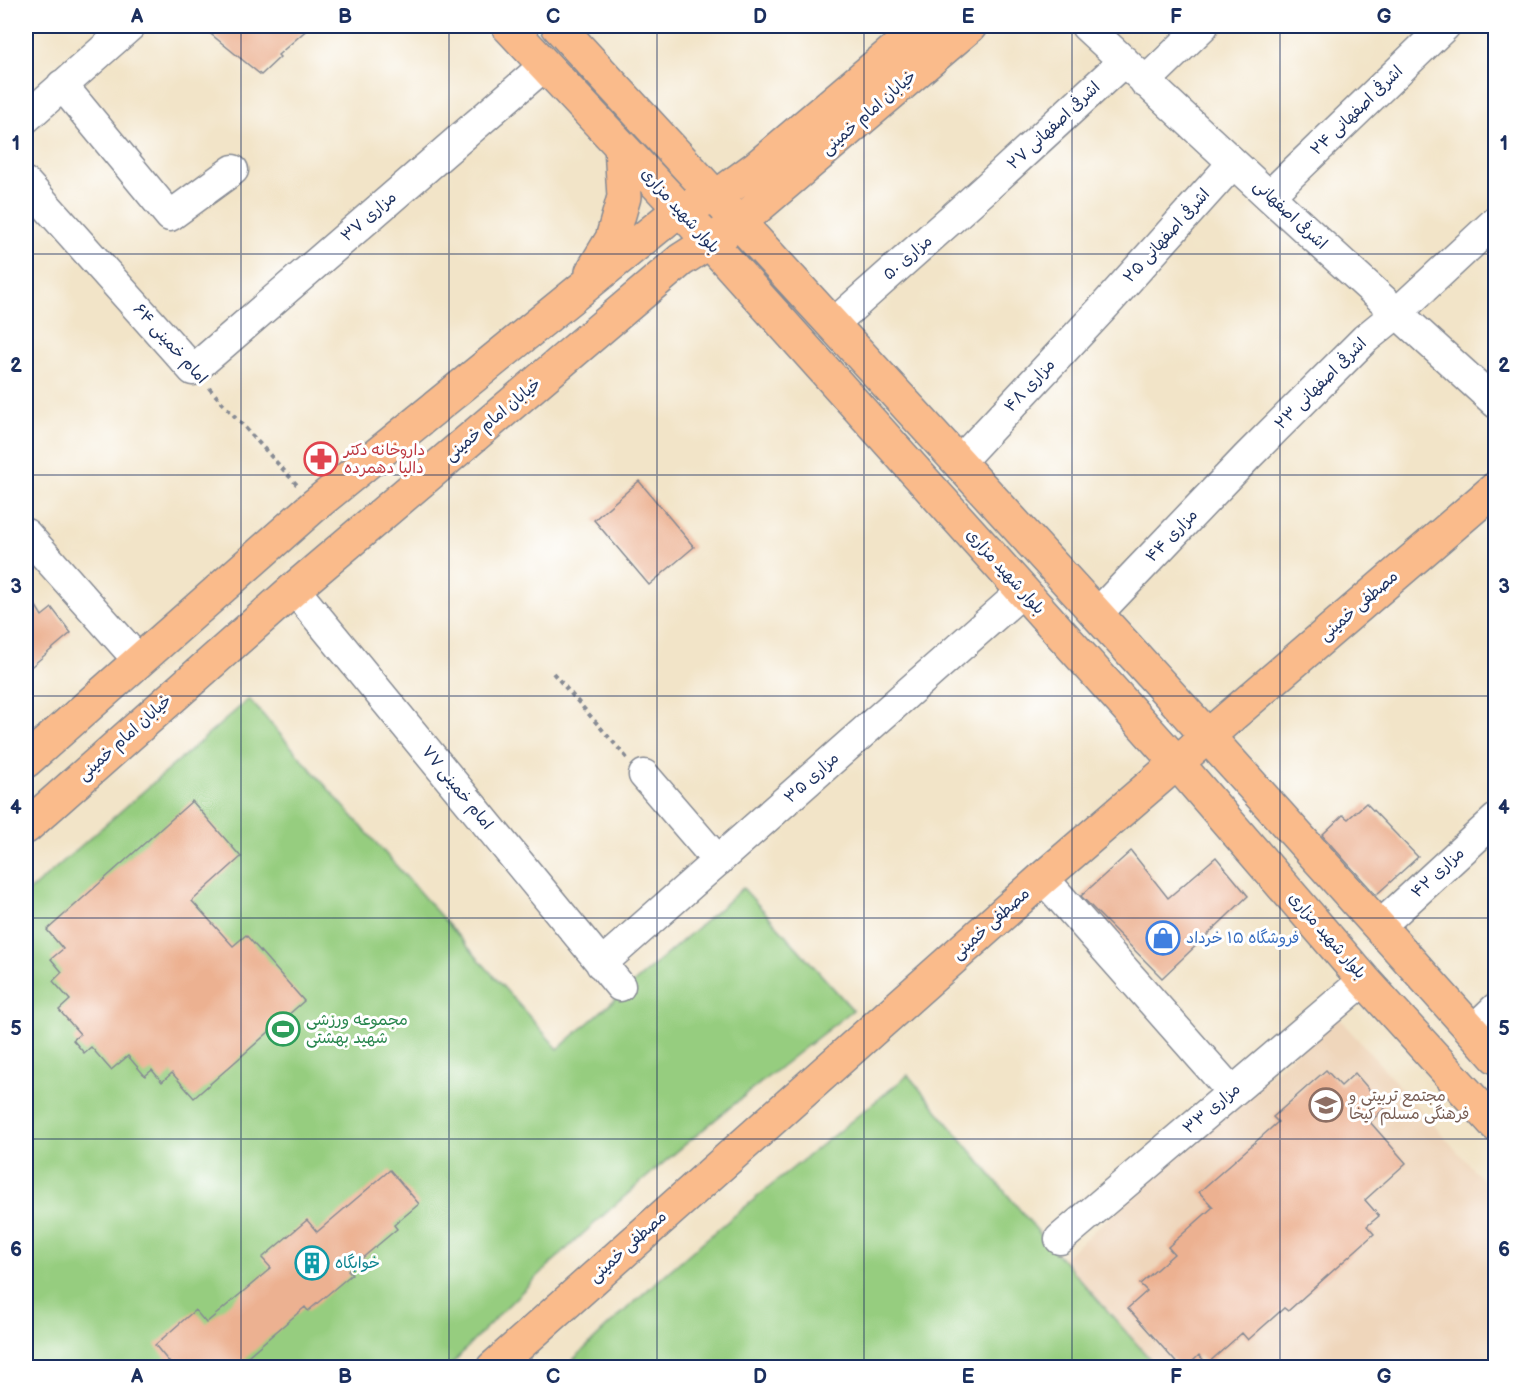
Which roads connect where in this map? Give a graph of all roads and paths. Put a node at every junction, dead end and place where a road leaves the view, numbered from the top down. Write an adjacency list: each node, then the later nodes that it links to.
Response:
1 (130, 26): 12 (street)
2 (508, 26): 10 (main road, بلوار شهید مزاری)
3 (558, 26): 20 (main road)
4 (924, 26): 20 (main road, خیابان امام خمینی)
5 (970, 26): 23 (main road, خیابان امام خمینی)
6 (1086, 26): 9 (street, اشرفی اصفهانی)
7 (1203, 26): 11 (street)
8 (1445, 26): 19 (street, اشرفی اصفهانی ۲۴)
9 (1124, 61): 11 (street, اشرفی اصفهانی); 18 (street, اشرفی اصفهانی ۲۷)
10 (545, 65): 14 (main road, بلوار شهید مزاری); 29 (street, مزاری ۳۷)
11 (1145, 82): 15 (street, اشرفی اصفهانی)
12 (62, 86): 13 (street); 16 (street)
13 (26, 118)
14 (621, 146): 21 (main road, بلوار شهید مزاری); 25 (main road)
15 (1233, 163): 19 (street, اشرفی اصفهانی); 26 (street, اشرفی اصفهانی ۲۵)
16 (233, 170)
17 (26, 183): 29 (street, امام خمینی ۶۴)
18 (984, 190): 28 (street, مزاری ۵۰)
19 (1269, 196): 27 (street, اشرفی اصفهانی)
20 (716, 197): 21 (main road, خیابان امام خمینی); 23 (main road)
21 (680, 209): 24 (main road, بلوار شهید مزاری); 25 (main road, خیابان امام خمینی)
22 (1496, 220): 27 (street, اشرفی اصفهانی ۲۳)
23 (739, 223): 24 (main road, خیابان امام خمینی); 28 (main road)
24 (708, 242): 36 (main road, خیابان امام خمینی); 37 (main road, بلوار شهید مزاری)
25 (582, 288): 34 (main road, خیابان امام خمینی)
26 (1101, 310): 32 (street, مزاری ۴۸)
27 (1397, 313): 30 (street, اشرفی اصفهانی); 31 (street, اشرفی اصفهانی ۲۳)
28 (832, 325): 32 (main road)
29 (193, 370): 34 (path, امام خمینی ۶۴)
30 (1496, 403)
31 (1247, 457): 38 (street, مزاری ۴۴)
32 (959, 462): 38 (main road)
33 (1496, 488): 41 (main road, مصطفی خمینی)
34 (315, 505): 39 (main road, خیابان امام خمینی)
35 (26, 534): 39 (street)
36 (294, 589): 46 (main road, خیابان امام خمینی); 50 (street, امام خمینی ۷۷)
37 (1023, 591): 43 (main road, بلوار شهید مزاری); 47 (street, مزاری ۳۵)
38 (1096, 615): 41 (main road)
39 (139, 661): 42 (main road, خیابان امام خمینی)
40 (553, 673): 44 (path)
41 (1208, 737): 43 (main road, مصطفی خمینی); 49 (main road)
42 (26, 761)
43 (1177, 763): 48 (main road, مصطفی خمینی); 51 (main road, بلوار شهید مزاری)
44 (644, 774): 47 (street)
45 (1496, 819): 49 (street, مزاری ۴۲)
46 (26, 827)
47 (718, 861): 50 (street, مزاری ۳۵)
48 (1043, 878): 55 (street); 58 (main road, مصطفی خمینی)
49 (1380, 927): 53 (main road)
50 (611, 975)
51 (1364, 980): 55 (street, مزاری ۳۳); 56 (main road, بلوار شهید مزاری)
52 (1496, 1008): 53 (street)
53 (1472, 1031): 54 (main road)
54 (1496, 1057)
55 (1232, 1092): 57 (street, مزاری ۳۳)
56 (1496, 1125)
57 (1060, 1239)
58 (493, 1368)

